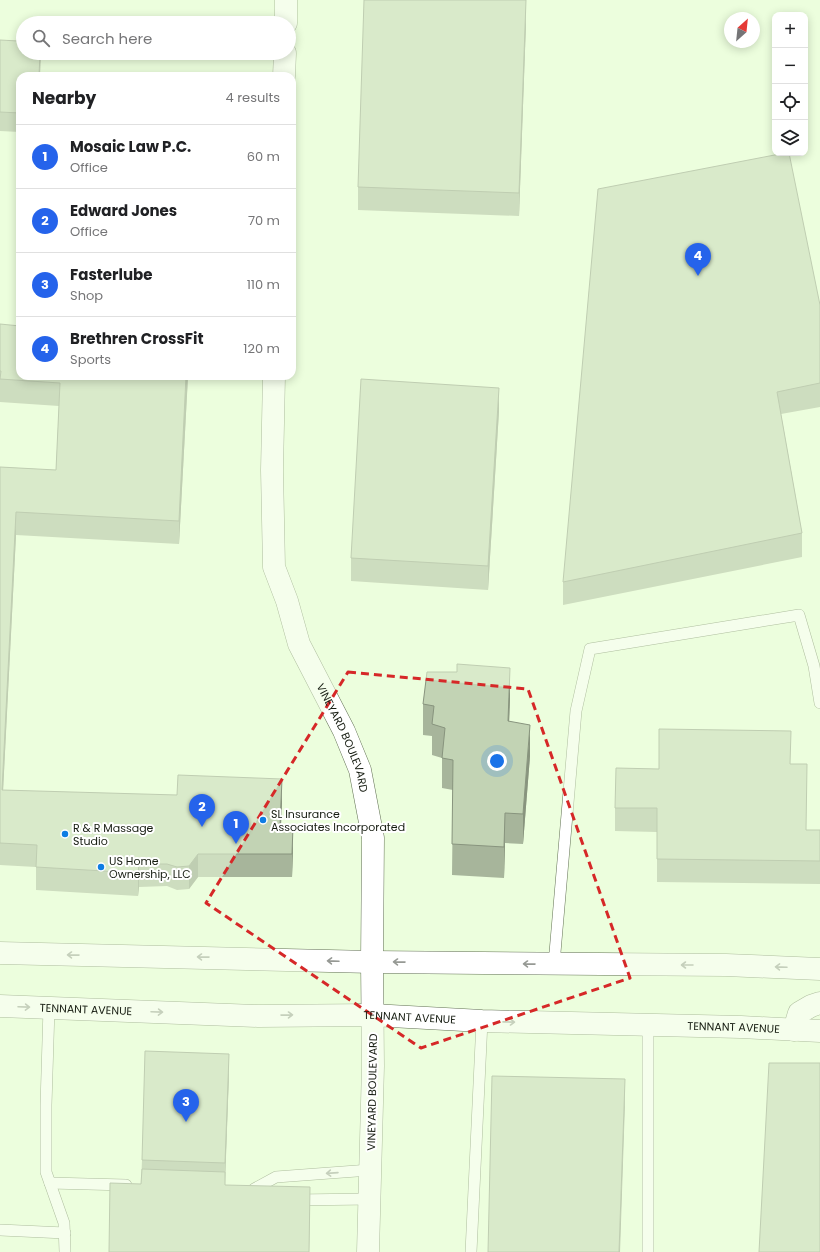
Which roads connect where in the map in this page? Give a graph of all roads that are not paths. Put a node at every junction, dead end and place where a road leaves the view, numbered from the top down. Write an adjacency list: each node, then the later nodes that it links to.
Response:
1 (286, 0): 2 (main road)
2 (286, 16)
3 (285, 60): 4 (main road)
4 (284, 72)
5 (274, 380): 8 (main road, VINEYARD BOULEVARD)
6 (820, 703): 9 (lane)
7 (0, 953): 8 (main road, one-way to 7)
8 (372, 962): 9 (main road, one-way to 8); 14 (main road, VINEYARD BOULEVARD)
9 (554, 964): 10 (main road, one-way to 9)
10 (820, 969)
11 (820, 1003): 17 (main road)
12 (0, 1006): 13 (main road, TENNANT AVENUE, one-way to 13)
13 (48, 1008): 14 (main road, TENNANT AVENUE, one-way to 14); 20 (lane)
14 (372, 1015): 15 (main road, TENNANT AVENUE); 19 (main road, VINEYARD BOULEVARD)
15 (482, 1021): 16 (main road, TENNANT AVENUE, one-way to 16); 29 (lane)
16 (648, 1025): 17 (main road, TENNANT AVENUE); 30 (lane)
17 (794, 1030): 18 (main road, TENNANT AVENUE)
18 (820, 1031)
19 (370, 1170): 22 (lane, one-way to 22); 23 (main road, VINEYARD BOULEVARD)
20 (50, 1183): 21 (lane); 26 (lane)
21 (134, 1186)
22 (266, 1195)
23 (370, 1199): 24 (lane); 28 (main road, VINEYARD BOULEVARD)
24 (285, 1200)
25 (0, 1230): 26 (lane)
26 (65, 1233): 27 (lane)
27 (65, 1252)
28 (368, 1252)
29 (471, 1252)
30 (648, 1252)

